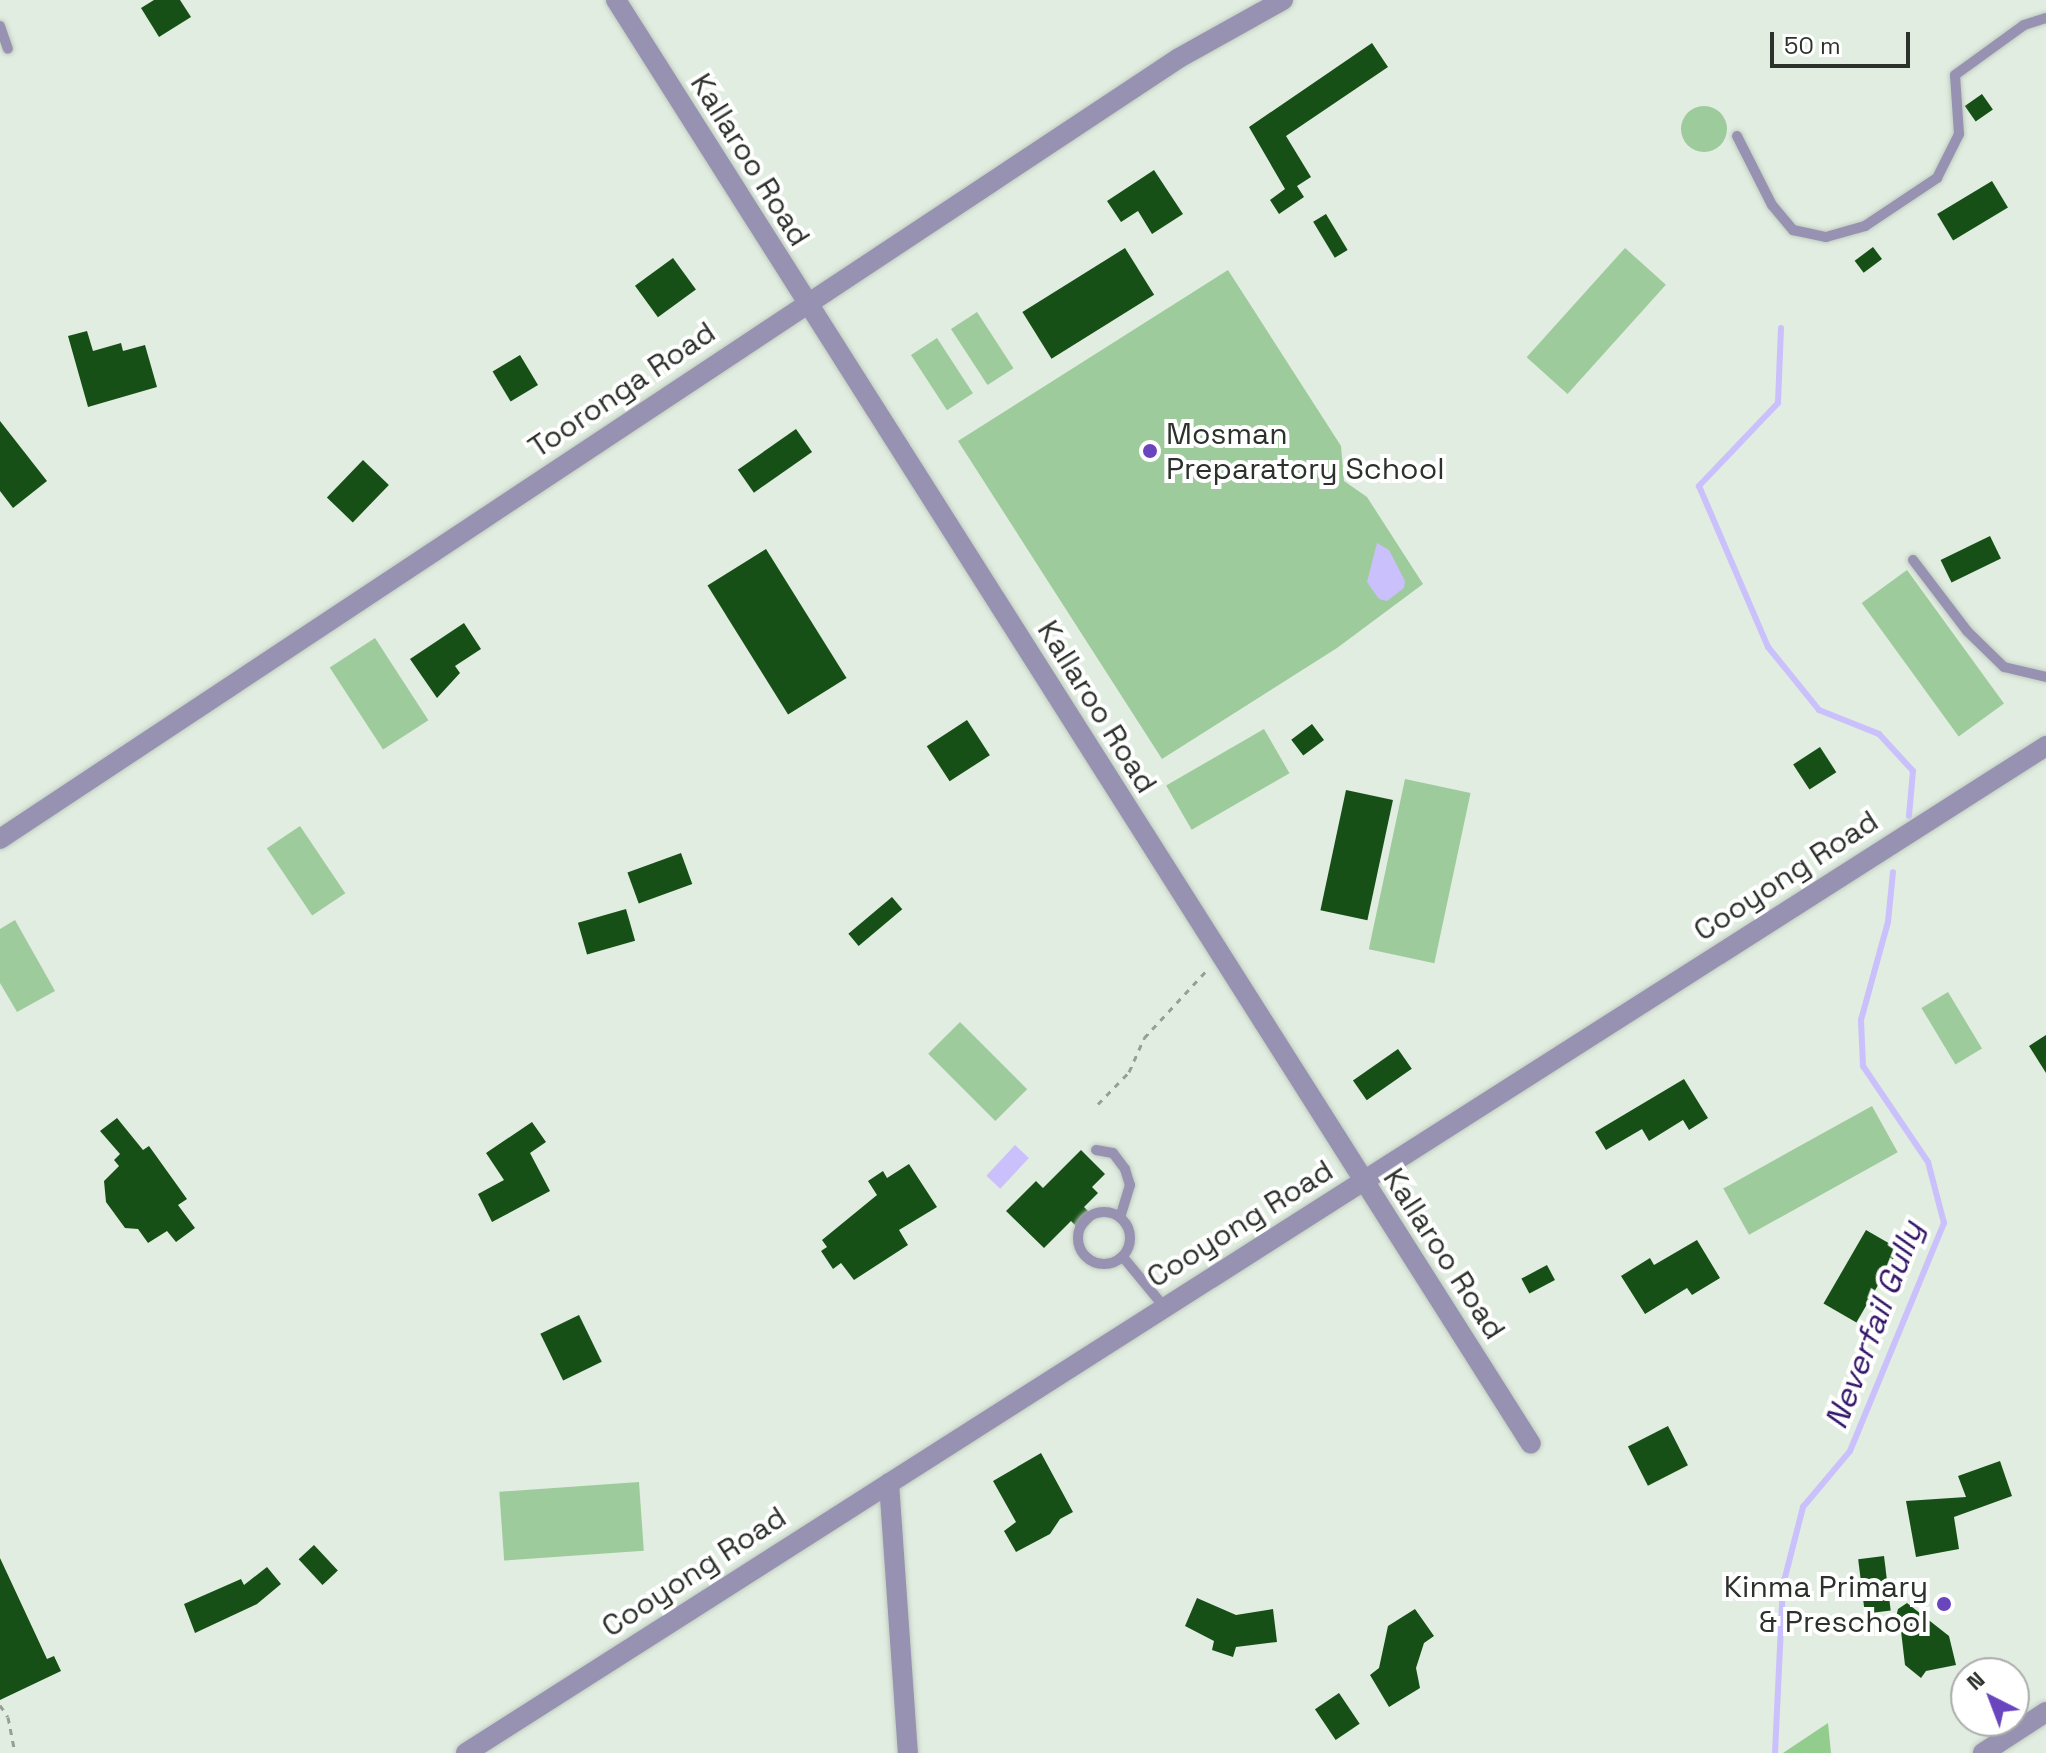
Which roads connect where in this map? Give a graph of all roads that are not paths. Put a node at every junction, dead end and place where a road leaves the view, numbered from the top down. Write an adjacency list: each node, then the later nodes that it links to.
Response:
1 (616, 0): 7 (street, Kallaroo Road)
2 (1283, 0): 7 (street, Tooronga Road)
3 (2046, 18): 6 (lane)
4 (0, 26): 5 (lane)
5 (8, 49)
6 (1737, 136)
7 (805, 305): 11 (street, Tooronga Road); 13 (street, Kallaroo Road)
8 (1913, 560): 9 (lane)
9 (2046, 677)
10 (2046, 746): 13 (street, Cooyong Road)
11 (0, 839)
12 (1096, 1150): 14 (lane)
13 (1362, 1182): 16 (street, Cooyong Road); 17 (street, Kallaroo Road)
14 (1120, 1217): 15 (lane); 15 (lane)
15 (1123, 1257): 16 (lane)
16 (1165, 1308): 18 (street, Cooyong Road)
17 (1531, 1444)
18 (889, 1483): 20 (street, Cooyong Road); 21 (street)
19 (2046, 1712): 22 (street)
20 (466, 1753)
21 (908, 1753)
22 (1983, 1753)

